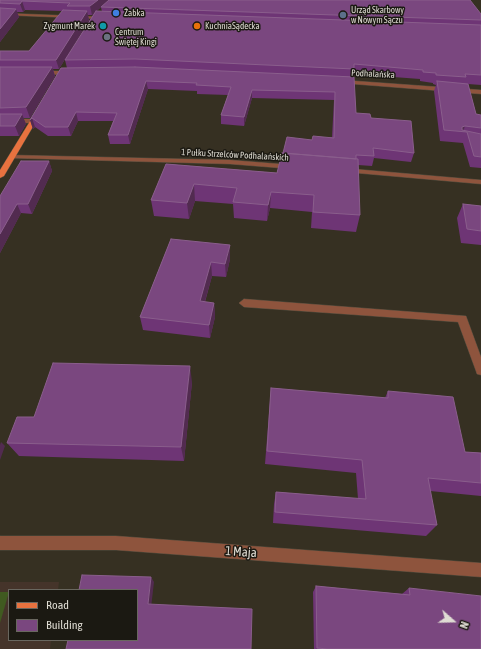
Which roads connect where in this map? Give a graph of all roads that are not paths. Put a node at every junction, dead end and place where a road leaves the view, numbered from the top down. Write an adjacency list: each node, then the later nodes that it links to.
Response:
1 (100, 12): 3 (main road)
2 (0, 14): 3 (street)
3 (95, 17): 4 (street); 5 (main road)
4 (112, 18)
5 (91, 23)
6 (66, 66): 8 (main road)
7 (37, 73): 8 (street)
8 (62, 73): 9 (street); 10 (main road)
9 (77, 73)
10 (58, 79)
11 (334, 82): 12 (street, Podhalańska)
12 (481, 92)
13 (40, 109): 15 (main road)
14 (0, 121): 15 (street)
15 (32, 121): 16 (main road)
16 (11, 157): 17 (street, 1 Pułku Strzelców Podhalańskich); 19 (main road)
17 (299, 167)
18 (338, 170): 20 (street)
19 (0, 176)
20 (481, 182)
21 (244, 302): 22 (street)
22 (481, 371)
23 (0, 543): 24 (street, 1 Maja)
24 (481, 570)

